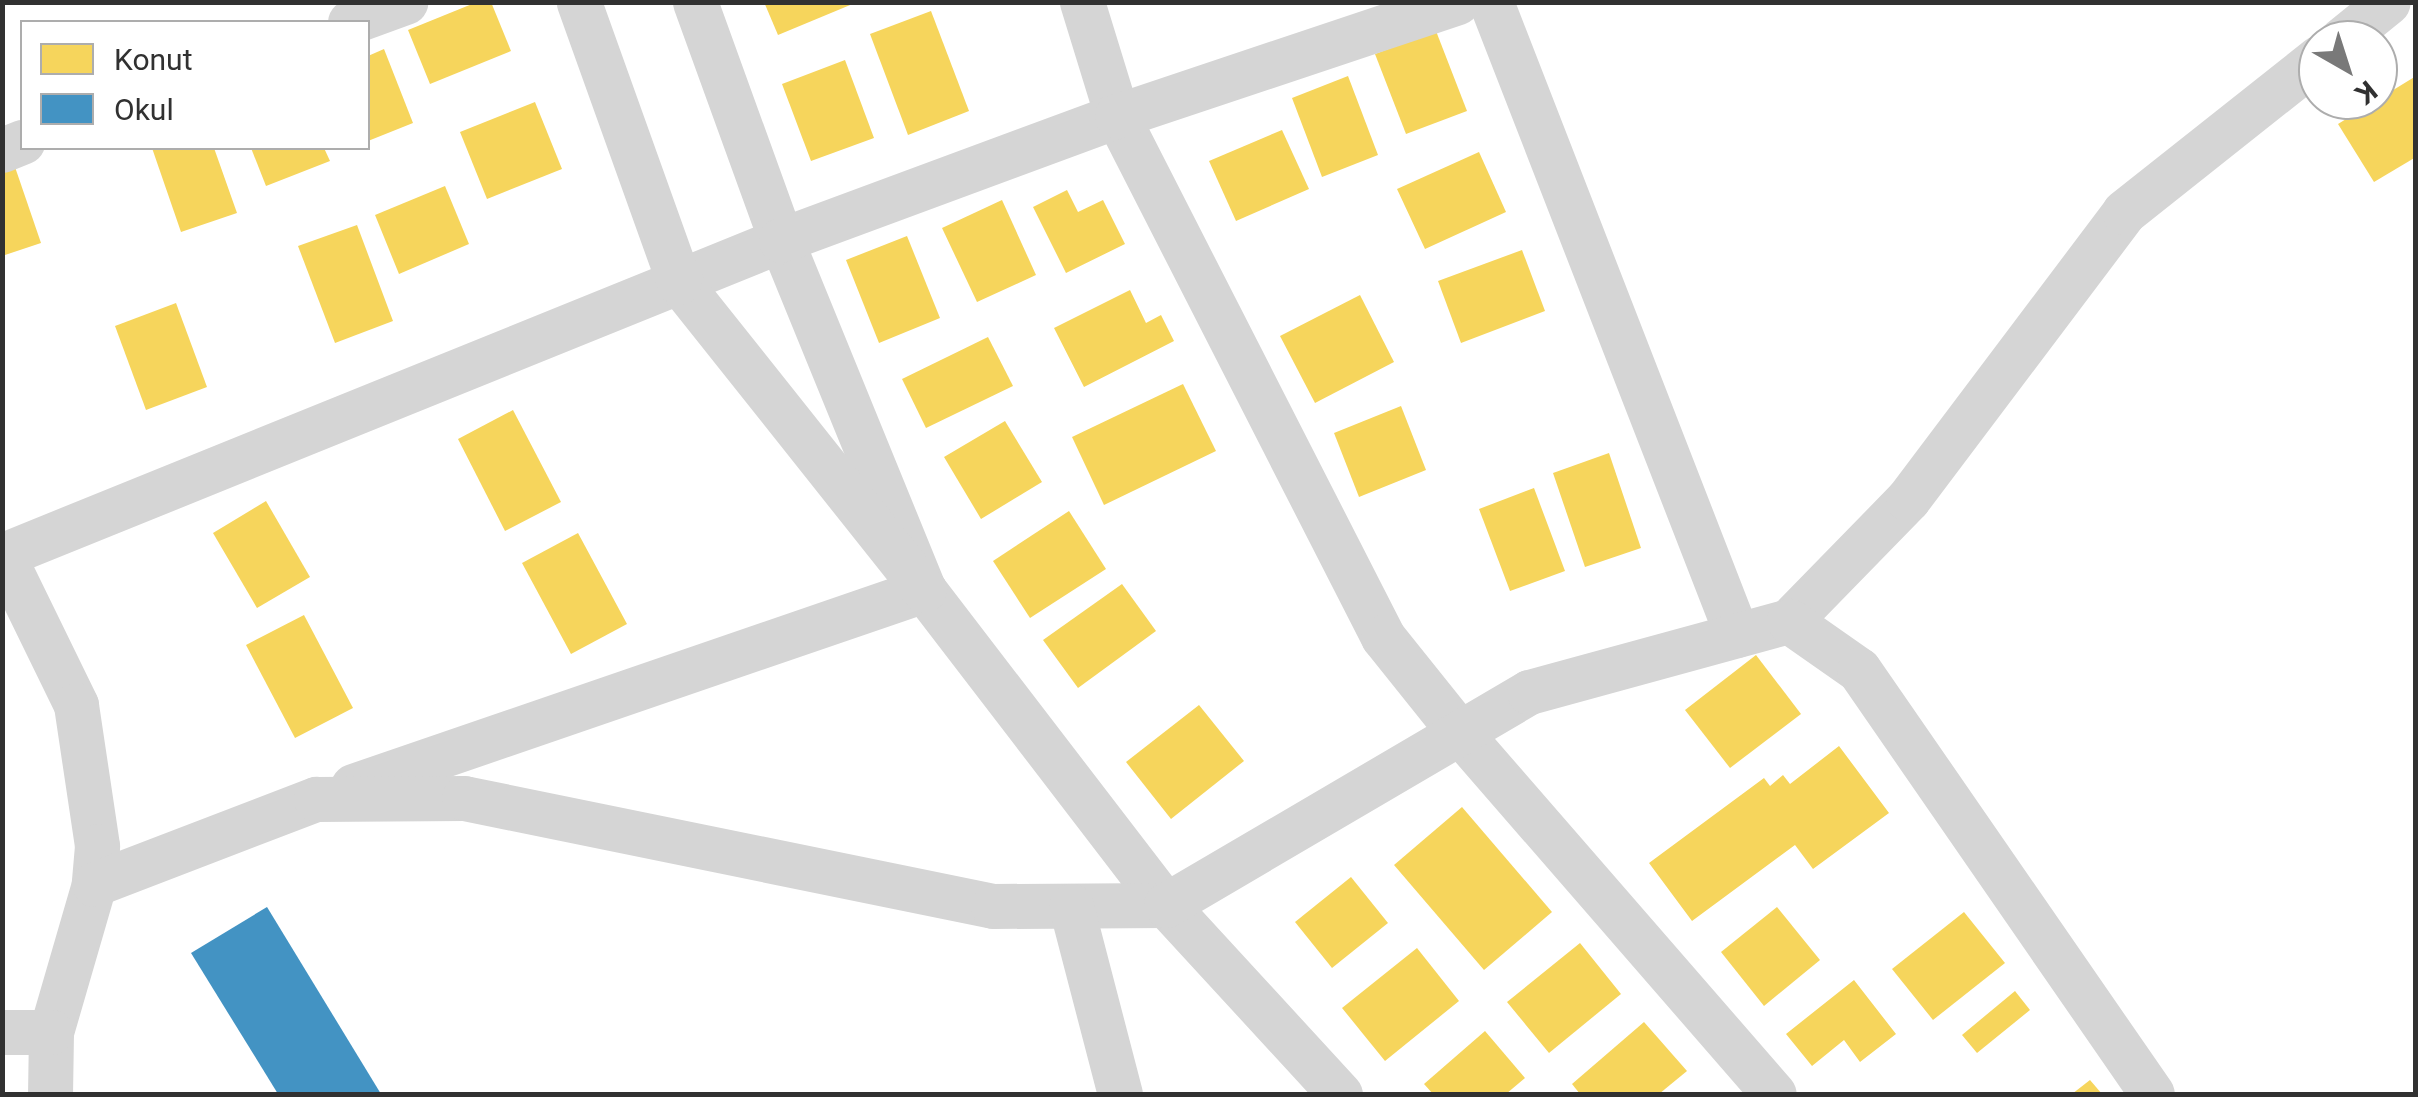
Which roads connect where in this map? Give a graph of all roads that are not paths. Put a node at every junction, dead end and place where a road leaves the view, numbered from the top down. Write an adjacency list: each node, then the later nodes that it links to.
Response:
1 (405, 2): 8 (street)
2 (579, 2): 13 (street)
3 (695, 2): 12 (street)
4 (1082, 2): 11 (street)
5 (1458, 2): 11 (street)
6 (1491, 2): 17 (street)
7 (2388, 2): 9 (street)
8 (356, 20)
9 (2365, 20)
10 (2298, 74): 16 (street)
11 (1117, 116): 12 (street); 18 (street)
12 (781, 240): 13 (street); 15 (street)
13 (679, 282): 14 (street); 15 (street)
14 (3, 554): 20 (street)
15 (924, 590): 19 (street); 21 (street)
16 (1789, 621): 17 (street); 29 (street)
17 (1737, 635): 18 (street)
18 (1460, 733): 21 (street); 28 (street)
19 (316, 798): 20 (street); 22 (street)
20 (94, 884): 24 (street)
21 (1166, 905): 22 (street); 27 (street)
22 (1071, 906): 26 (street)
23 (2, 1032): 24 (street)
24 (50, 1032): 25 (street)
25 (50, 1094)
26 (1120, 1094)
27 (1340, 1094)
28 (1774, 1094)
29 (2152, 1094)

